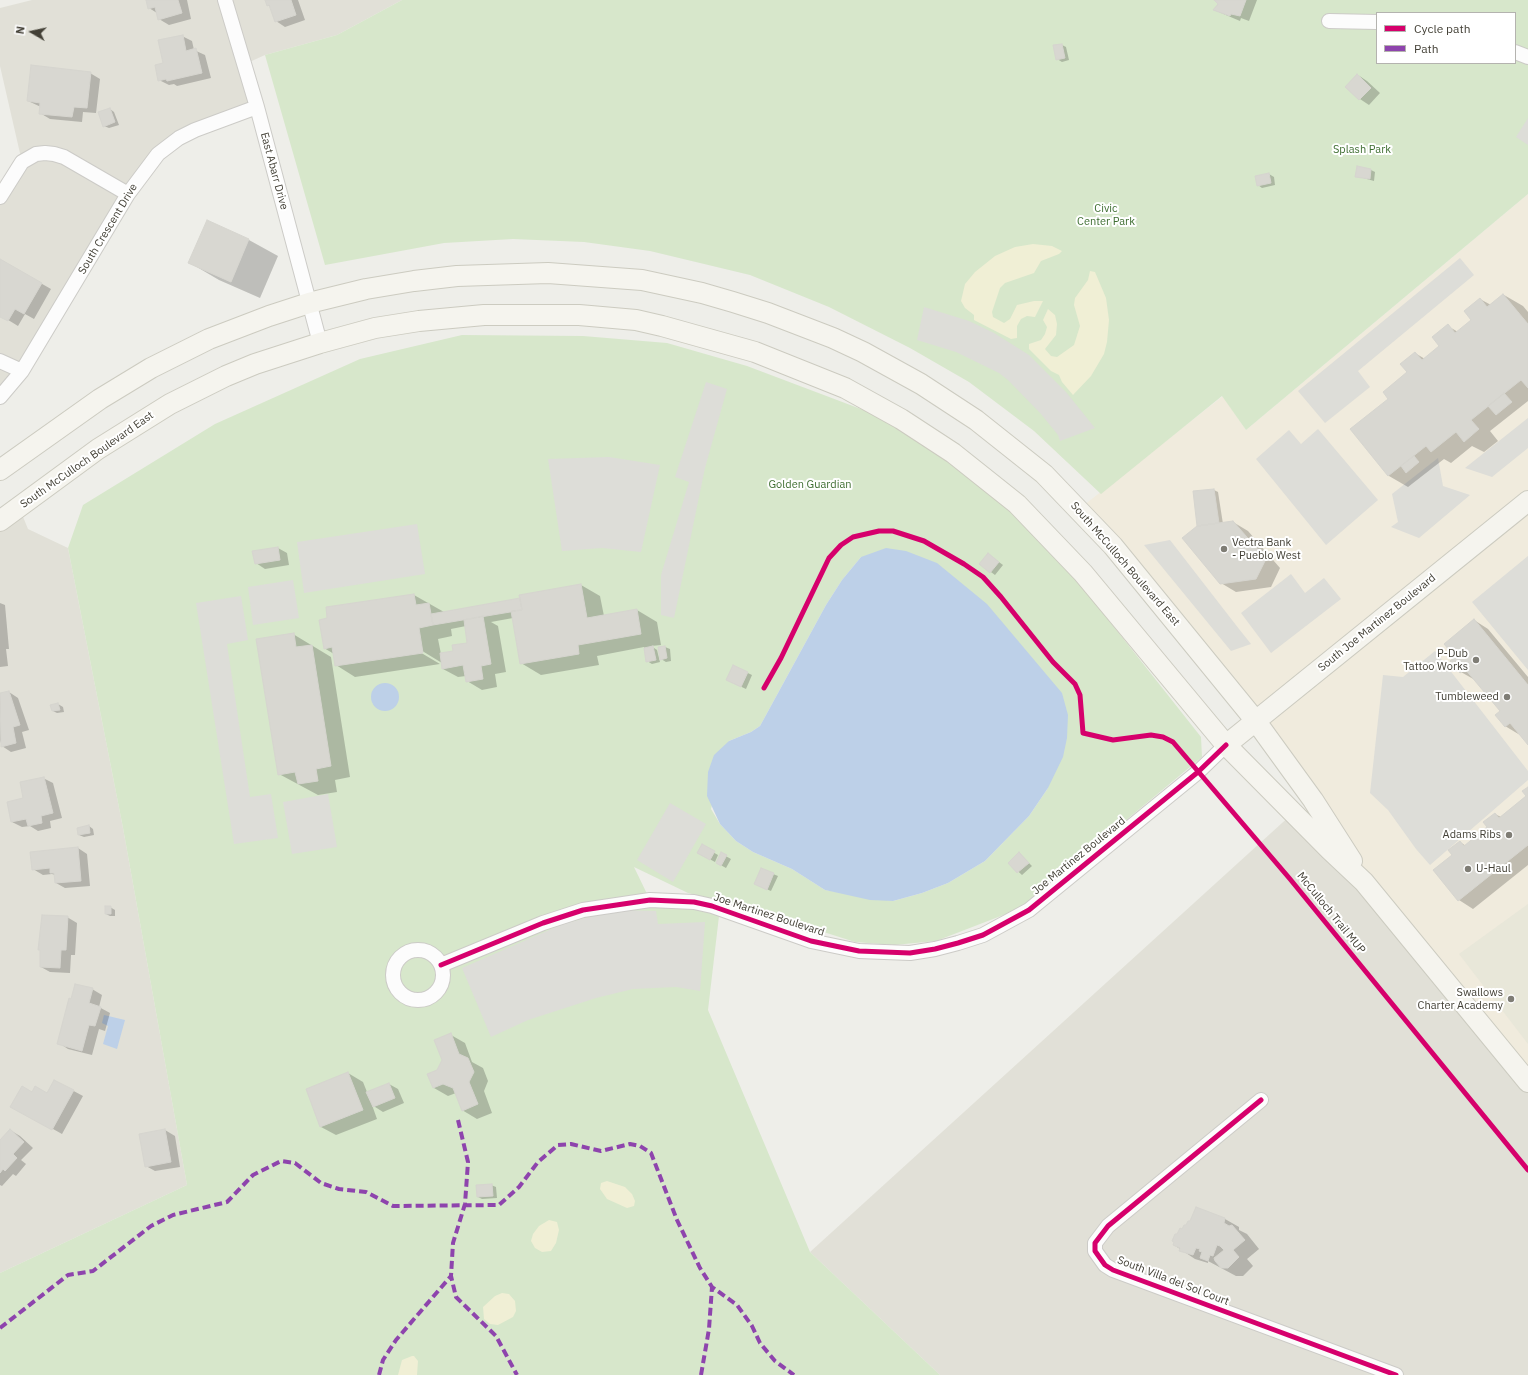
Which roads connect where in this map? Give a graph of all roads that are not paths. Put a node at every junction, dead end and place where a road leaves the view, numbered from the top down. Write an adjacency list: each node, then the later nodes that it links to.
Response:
1 (225, 0): 6 (street, East Abarr Drive)
2 (1329, 21): 3 (street)
3 (1376, 22)
4 (1516, 52): 5 (street)
5 (1528, 57)
6 (257, 107): 7 (street, South Crescent Drive); 9 (street, East Abarr Drive)
7 (128, 194): 8 (street); 12 (street, South Crescent Drive)
8 (0, 197)
9 (309, 303): 10 (street, East Abarr Drive); 14 (main road, South McCulloch Boulevard East); 17 (main road, South McCulloch Boulevard East)
10 (320, 343): 16 (main road, South McCulloch Boulevard East); 18 (main road, South McCulloch Boulevard East)
11 (0, 361): 12 (street)
12 (22, 371): 13 (street, South Crescent Drive)
13 (0, 397)
14 (0, 470)
15 (1528, 501): 17 (main road, South Joe Martinez Boulevard)
16 (0, 521)
17 (1255, 720): 18 (main road, South Joe Martinez Boulevard); 19 (main road, South McCulloch Boulevard East)
18 (1226, 745): 19 (main road, South McCulloch Boulevard East); 20 (street, Joe Martinez Boulevard)
19 (1364, 882): 21 (main road, South McCulloch Boulevard East)
20 (441, 965)
21 (1528, 1082)
22 (1261, 1100): 23 (street, South Villa del Sol Court)
23 (1396, 1375)

